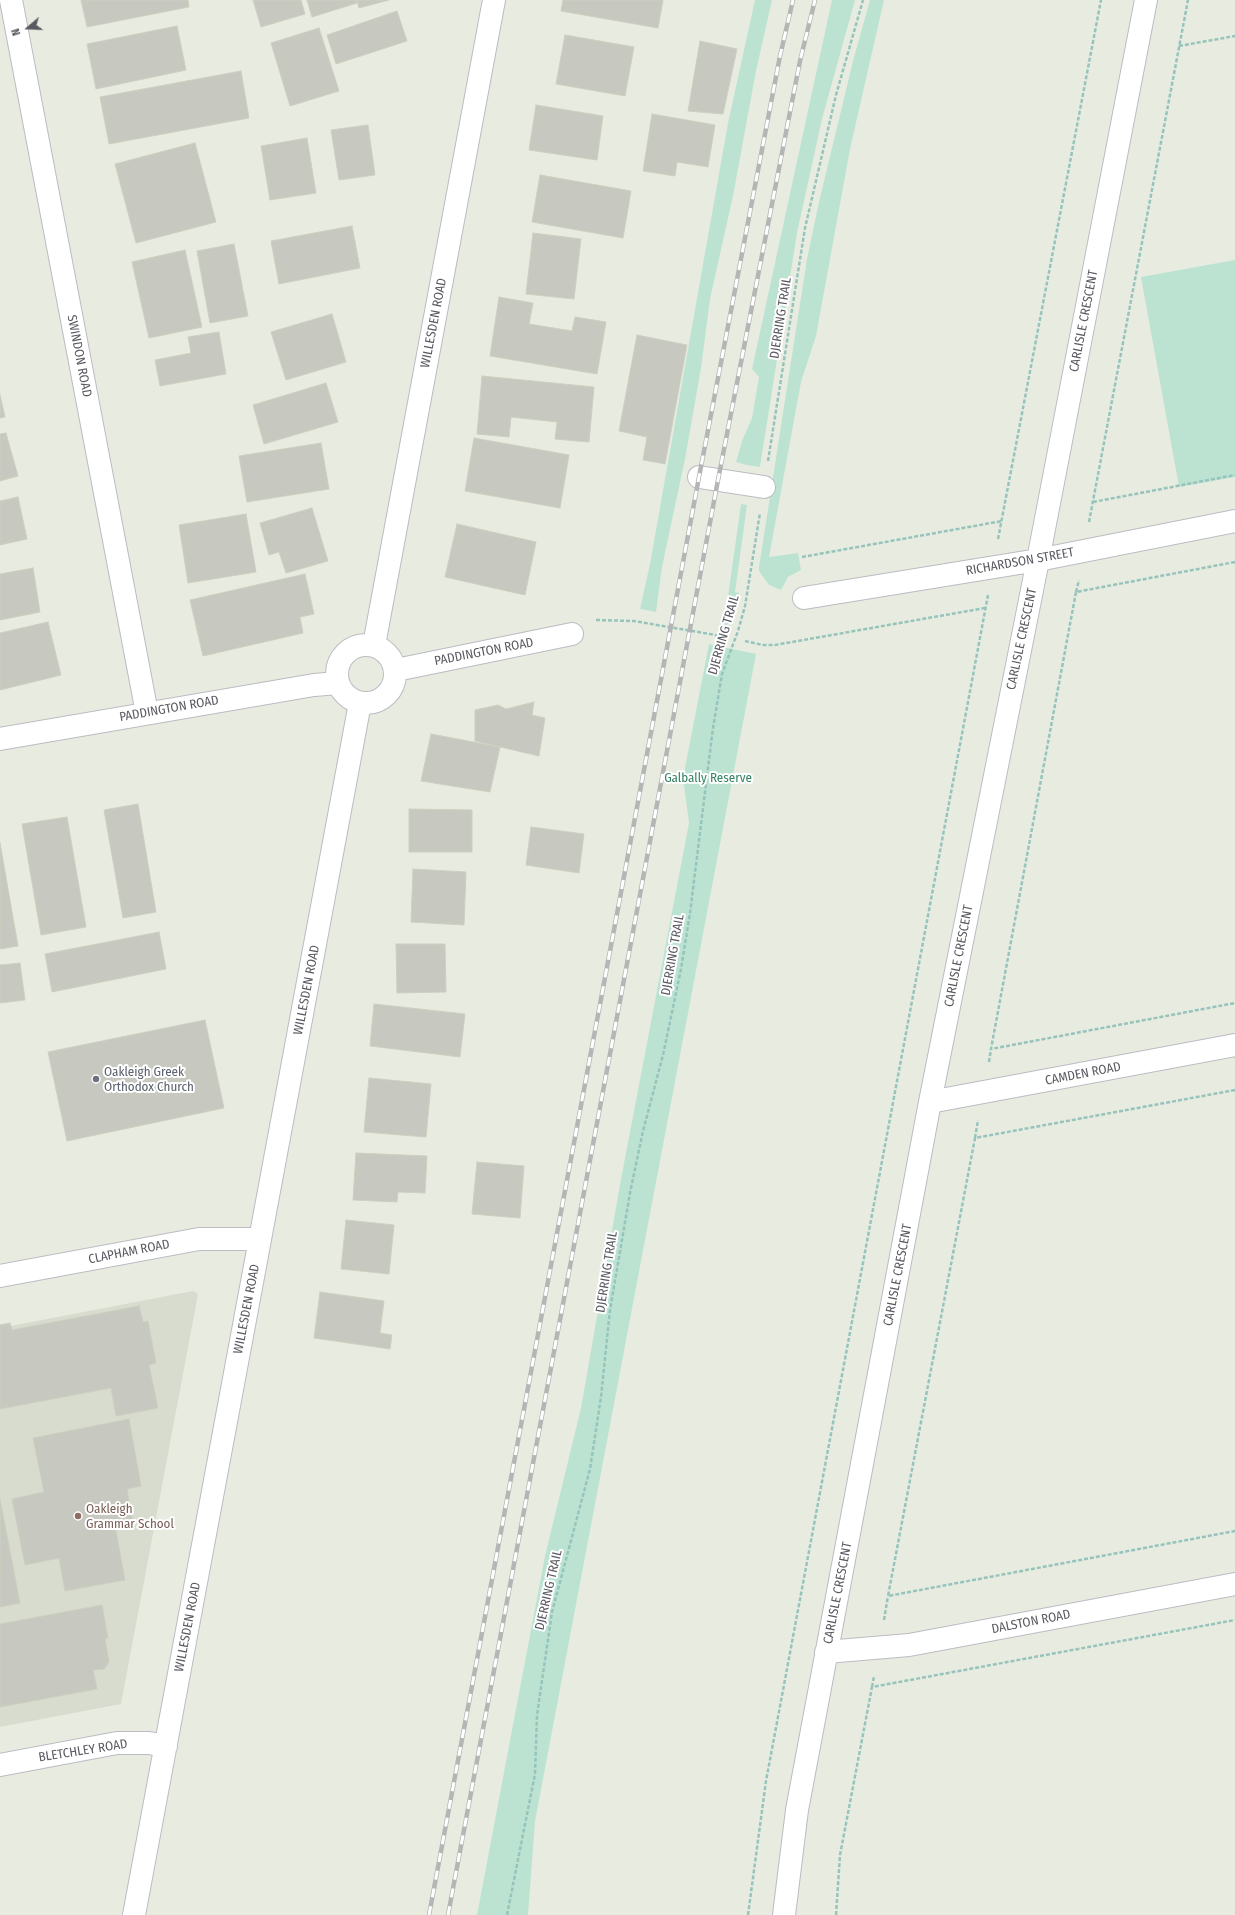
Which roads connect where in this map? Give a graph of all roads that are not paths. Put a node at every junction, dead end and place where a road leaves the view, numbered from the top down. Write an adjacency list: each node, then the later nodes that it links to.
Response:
1 (11, 0): 14 (street, SWINDON ROAD)
2 (494, 0): 10 (street, WILLESDEN ROAD)
3 (1146, 0): 7 (street, CARLISLE CRESCENT)
4 (699, 477): 5 (street)
5 (764, 487)
6 (1235, 521): 7 (street, RICHARDSON STREET)
7 (1038, 560): 8 (street, RICHARDSON STREET); 17 (street, CARLISLE CRESCENT)
8 (804, 598)
9 (572, 634): 11 (street, PADDINGTON ROAD)
10 (374, 645): 11 (street); 12 (street)
11 (396, 670): 13 (street)
12 (338, 683): 13 (street); 14 (street, PADDINGTON ROAD)
13 (360, 703): 18 (street, WILLESDEN ROAD)
14 (147, 713): 15 (street, PADDINGTON ROAD)
15 (0, 739)
16 (1235, 1045): 17 (street, CAMDEN ROAD)
17 (930, 1102): 21 (street, CARLISLE CRESCENT)
18 (260, 1239): 19 (street, CLAPHAM ROAD); 22 (street, WILLESDEN ROAD)
19 (0, 1276)
20 (1235, 1584): 21 (street, DALSTON ROAD)
21 (826, 1652): 25 (street, CARLISLE CRESCENT)
22 (166, 1746): 23 (street, BLETCHLEY ROAD); 24 (street, WILLESDEN ROAD)
23 (0, 1765)
24 (134, 1915)
25 (784, 1915)

